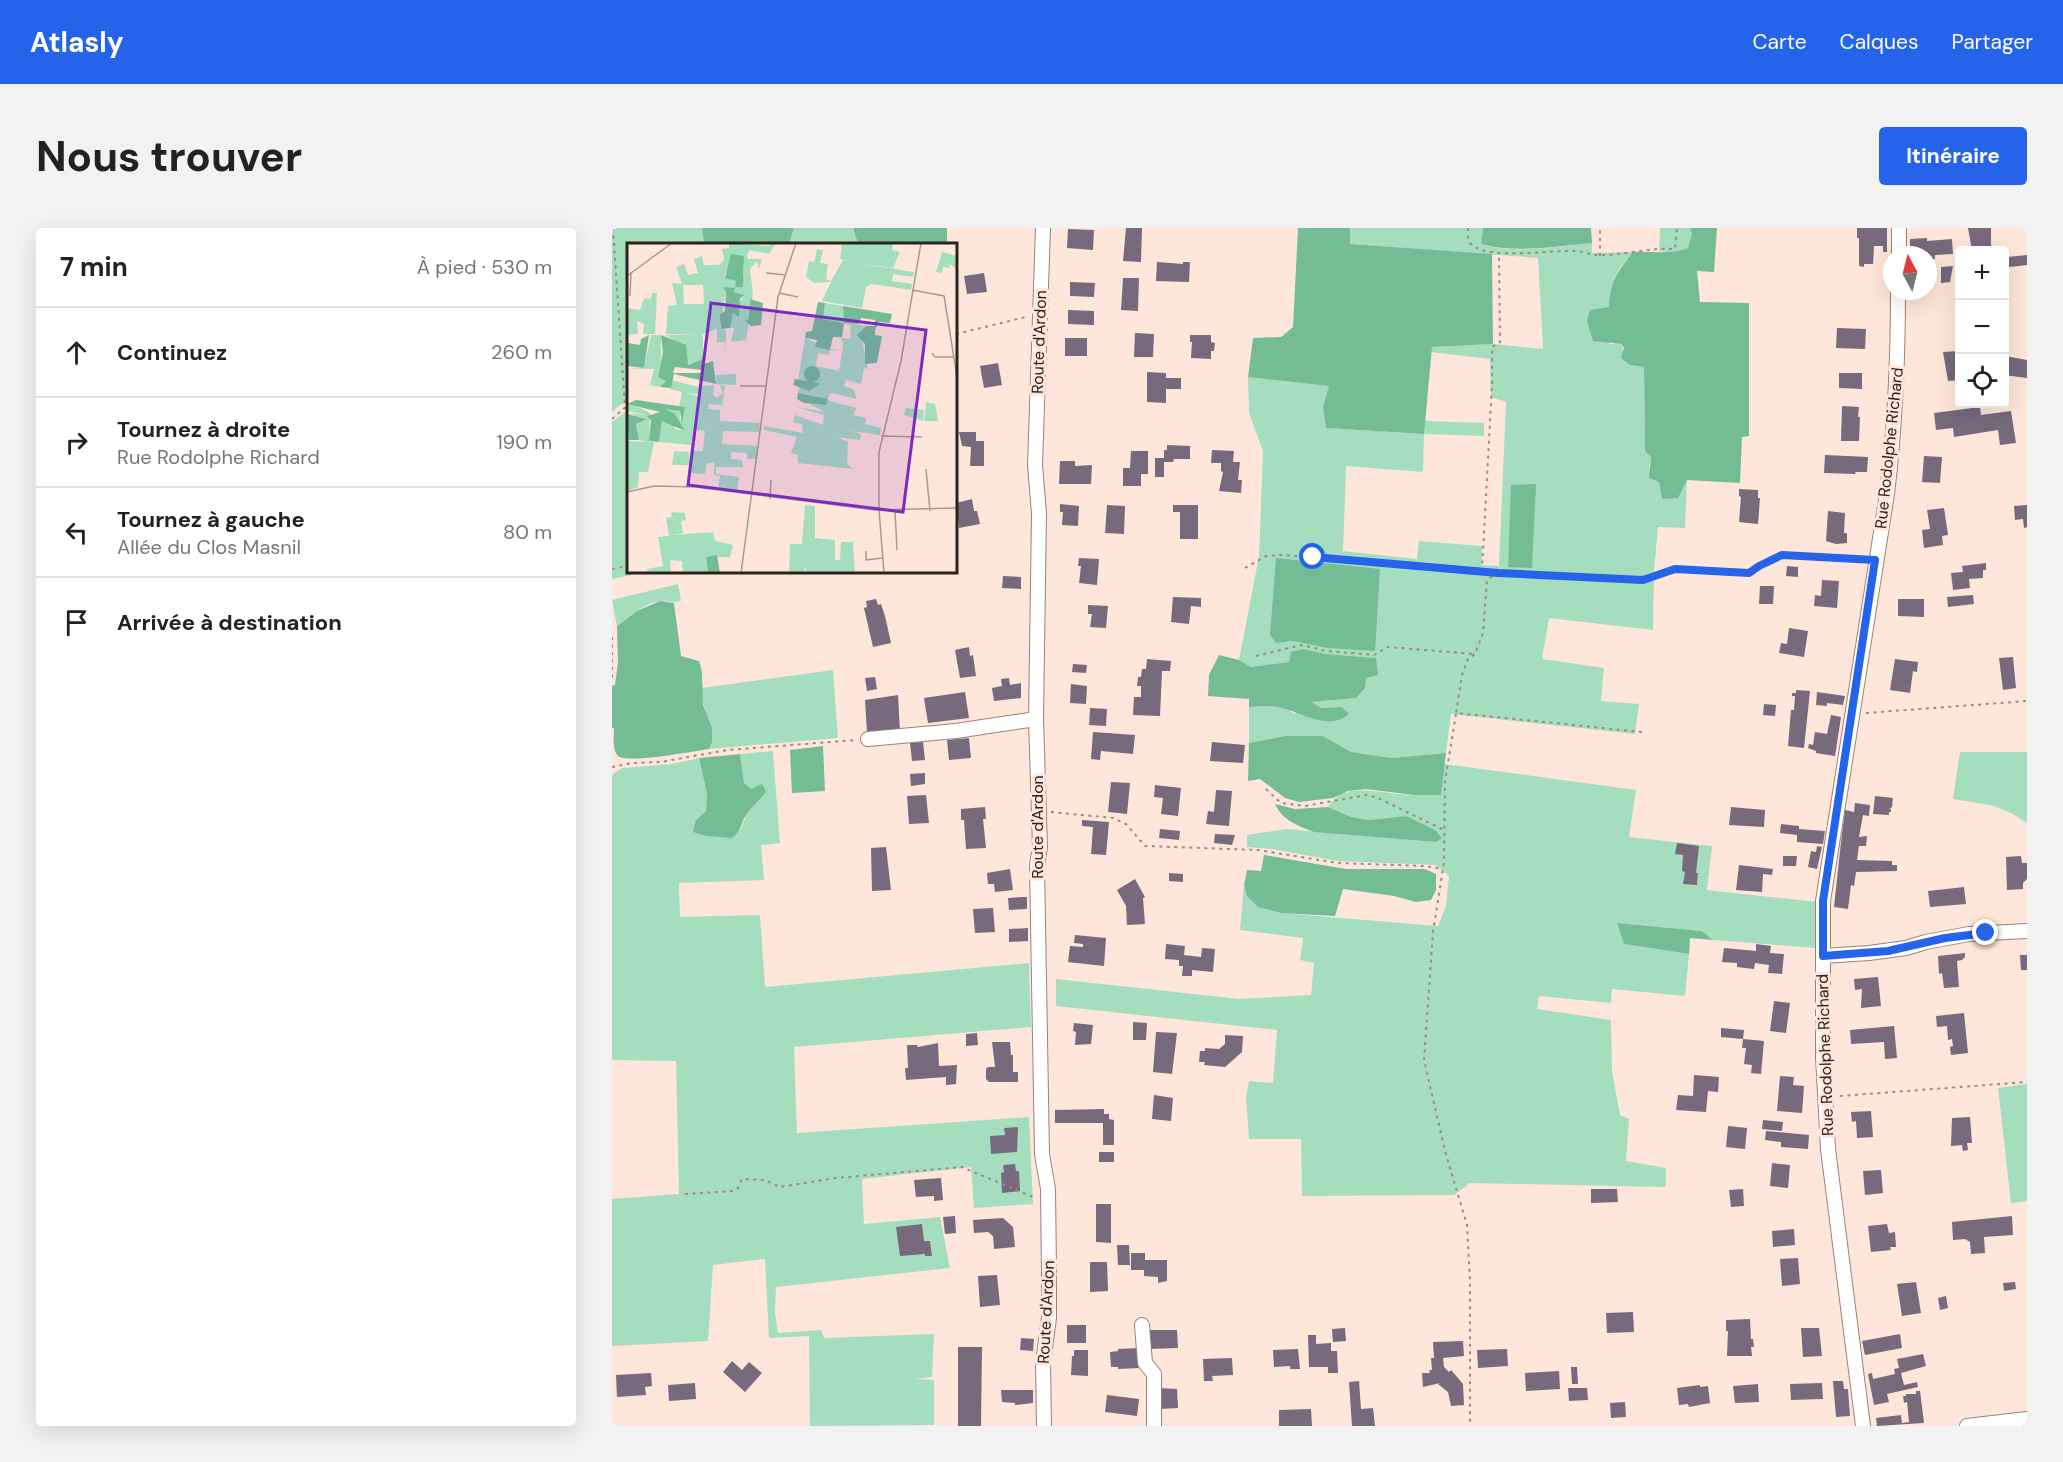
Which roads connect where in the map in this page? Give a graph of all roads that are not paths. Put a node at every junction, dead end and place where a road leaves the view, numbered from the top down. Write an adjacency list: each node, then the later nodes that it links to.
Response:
1 (1043, 228): 5 (street, Route d'Ardon)
2 (1899, 228): 3 (street)
3 (1899, 246)
4 (1898, 300): 8 (street, Rue Rodolphe Richard)
5 (1036, 719): 6 (street); 11 (street, Route d'Ardon)
6 (868, 739)
7 (2027, 932): 8 (street)
8 (1823, 956): 13 (street, Rue Rodolphe Richard)
9 (1142, 1325): 12 (street)
10 (2027, 1419): 15 (street)
11 (1044, 1426)
12 (1154, 1426)
13 (1863, 1426)
14 (1967, 1426): 15 (street)
15 (1974, 1426)

